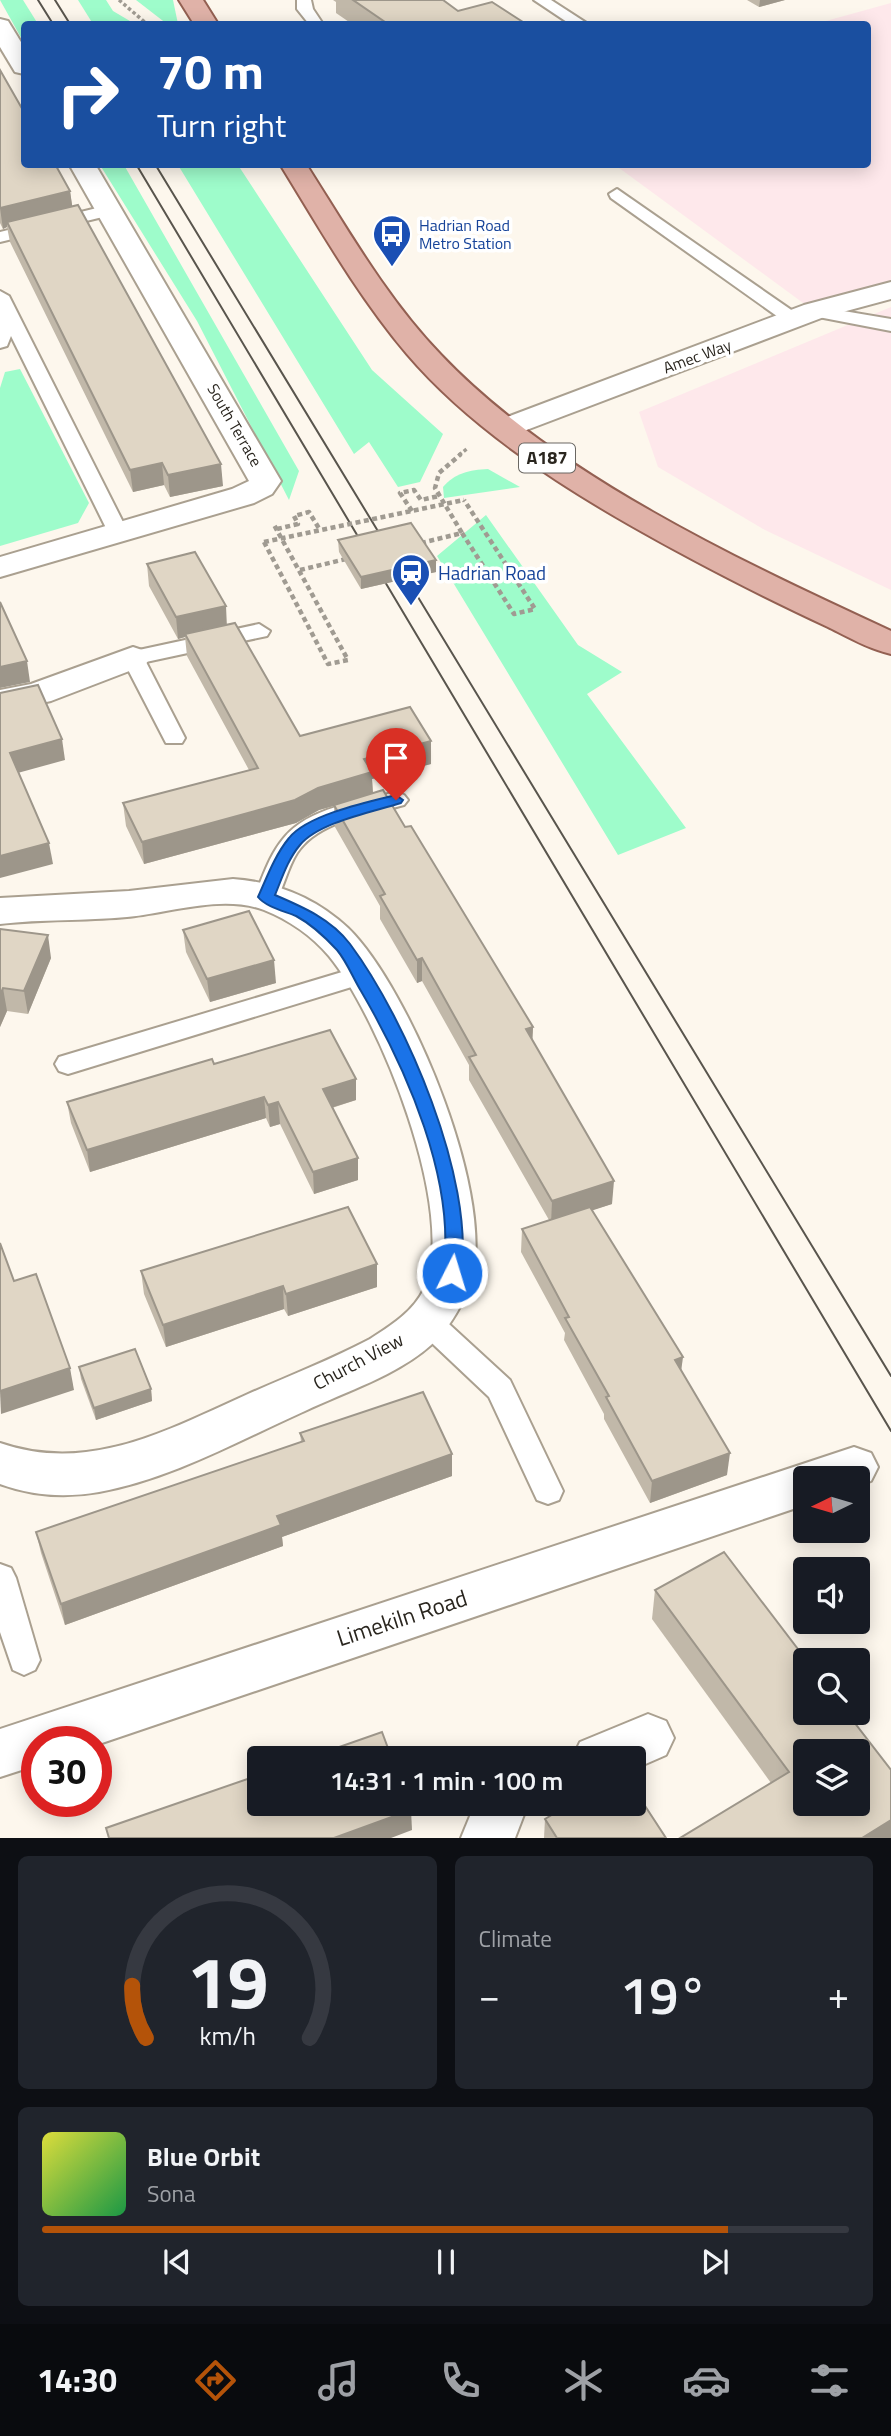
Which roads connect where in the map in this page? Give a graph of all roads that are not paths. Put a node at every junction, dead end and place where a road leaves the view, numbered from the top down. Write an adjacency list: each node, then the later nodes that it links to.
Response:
1 (191, 0): 4 (main road)
2 (304, 0): 5 (lane)
3 (541, 0): 6 (lane)
4 (204, 21)
5 (314, 21)
6 (575, 21)
7 (1, 28): 8 (street)
8 (21, 62)
9 (84, 168): 12 (street, South Terrace)
10 (296, 168): 20 (main road, A187)
11 (617, 194): 17 (lane)
12 (109, 210): 13 (lane); 21 (street, South Terrace)
13 (0, 237)
14 (891, 290): 17 (street, Amec Way)
15 (0, 296): 16 (lane)
16 (9, 314): 19 (lane); 21 (lane)
17 (804, 316): 18 (lane); 20 (street, Amec Way)
18 (891, 325)
19 (0, 342)
20 (505, 428): 24 (main road, A187)
21 (118, 534): 22 (street, South Terrace)
22 (0, 567)
23 (259, 631): 25 (lane)
24 (891, 644)
25 (133, 658): 26 (street); 27 (lane)
26 (0, 701)
27 (174, 738)
28 (396, 800): 29 (lane)
29 (266, 897): 30 (street, Church View); 31 (street, Church View)
30 (0, 911)
31 (362, 975): 32 (lane); 33 (street, Church View)
32 (68, 1064)
33 (426, 1321): 34 (street, Church View); 36 (lane)
34 (2, 1470)
35 (793, 1488): 41 (street, Limekiln Road)
36 (548, 1490)
37 (0, 1578): 38 (lane)
38 (24, 1660)
39 (648, 1738): 40 (street)
40 (629, 1746)
41 (0, 1753)
42 (497, 1816): 43 (street)
43 (488, 1838)

